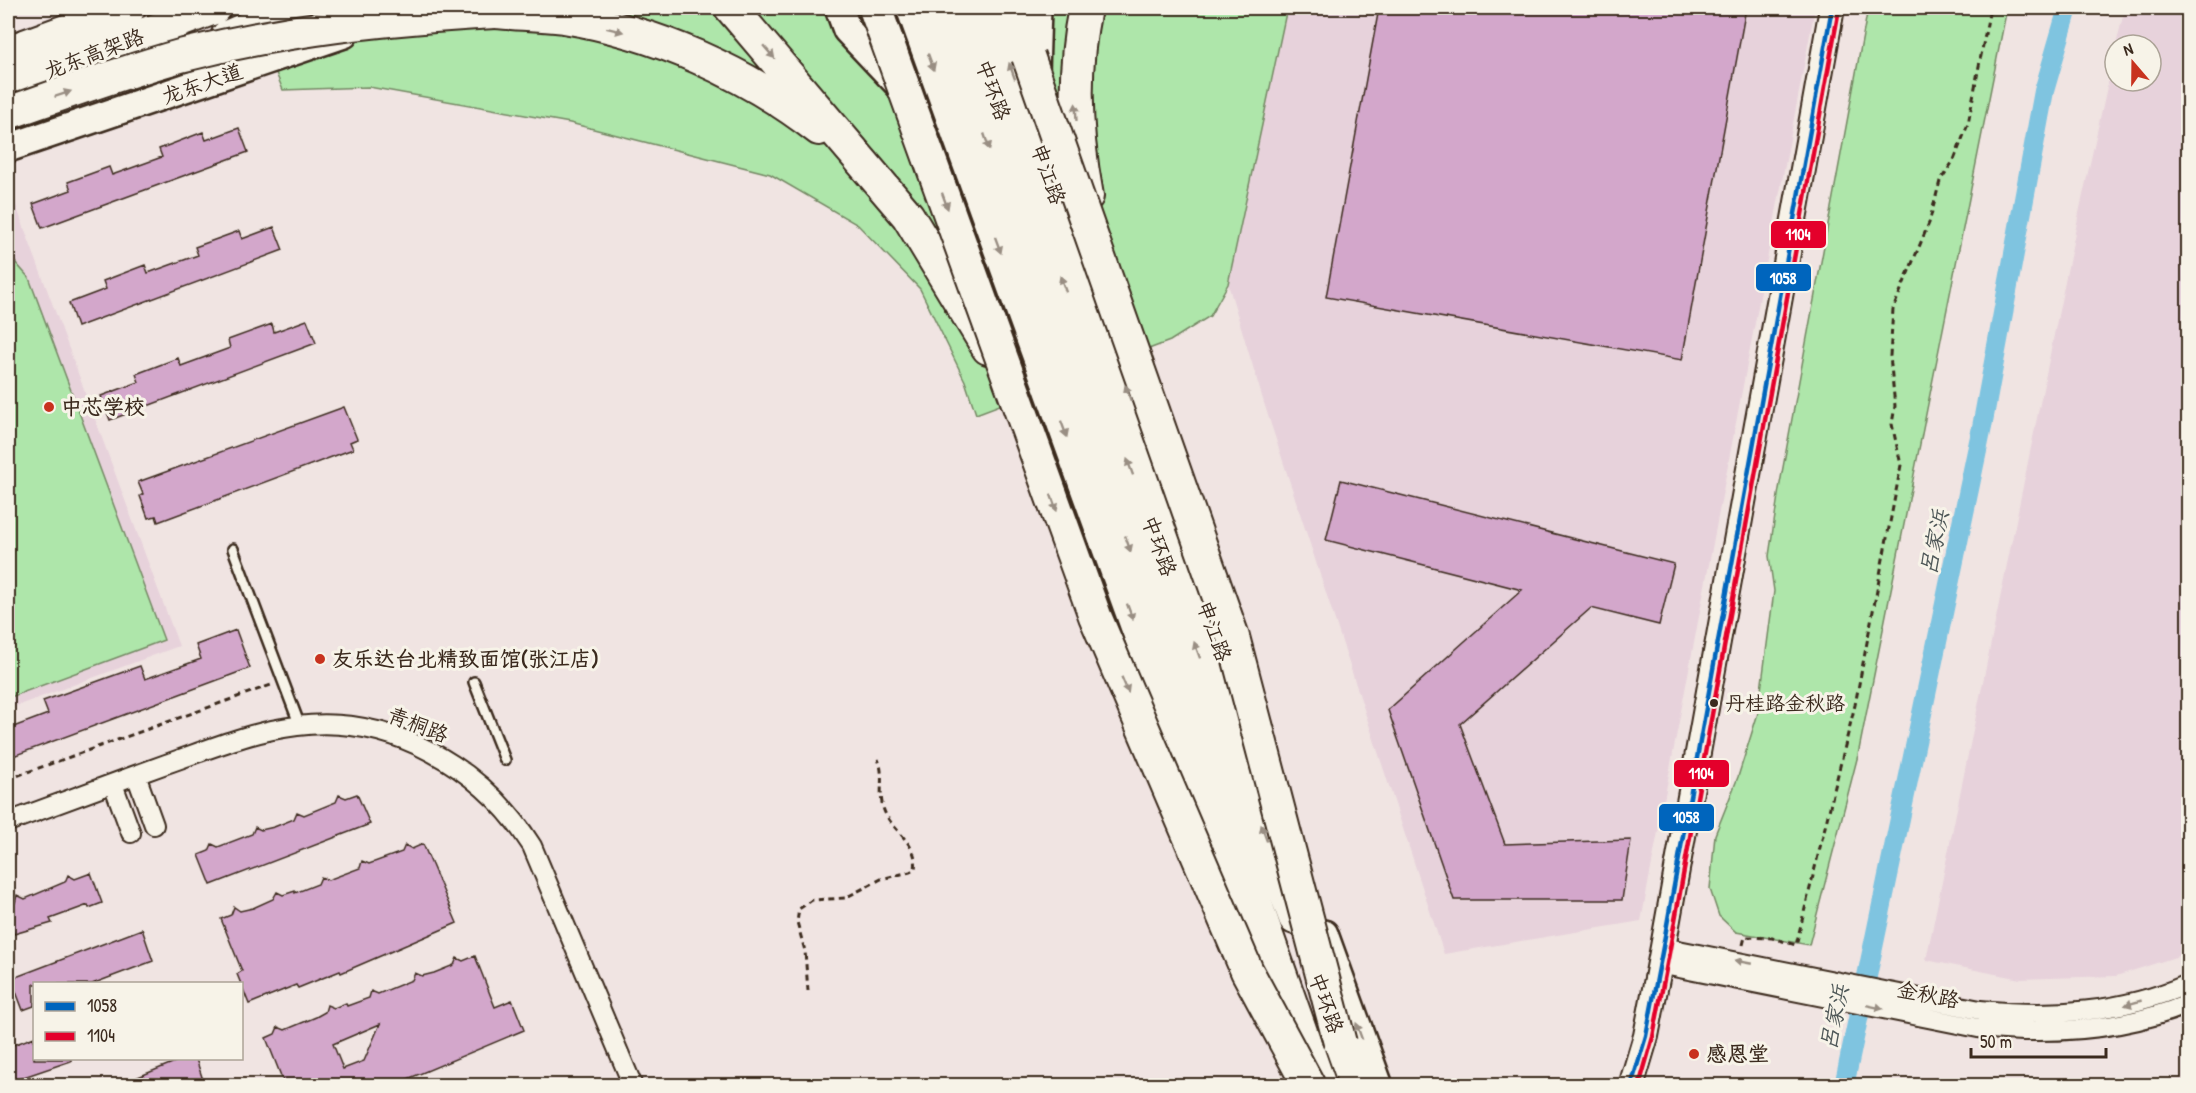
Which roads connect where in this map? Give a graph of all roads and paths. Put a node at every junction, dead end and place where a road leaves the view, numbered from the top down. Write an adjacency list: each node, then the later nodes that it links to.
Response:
1 (83, 8): 19 (highway)
2 (129, 8): 20 (highway, 龙东高架路)
3 (214, 8): 22 (highway, 龙东高架路)
4 (294, 8): 21 (highway, bridge)
5 (390, 8): 25 (main road, 龙东大道)
6 (731, 8): 26 (highway, one-way to 26)
7 (839, 8): 27 (main road)
8 (875, 8): 29 (highway, one-way to 29, bridge)
9 (910, 8): 27 (main road, one-way to 27)
10 (940, 8): 53 (highway, 中环路, one-way to 53)
11 (963, 8): 49 (highway, 中环路, one-way to 11, bridge)
12 (989, 8): 24 (main road, 申江路, one-way to 12)
13 (1011, 8): 28 (highway, bridge)
14 (1037, 8): 24 (main road)
15 (1085, 8): 28 (highway, one-way to 15, bridge)
16 (1832, 8): 42 (street)
17 (1842, 8): 42 (street)
18 (1990, 8): 43 (path)
19 (8, 42)
20 (8, 51)
21 (179, 57): 23 (highway, one-way to 21, bridge); 26 (highway, one-way to 26, bridge)
22 (8, 86)
23 (8, 113)
24 (1032, 129): 55 (main road, 申江路, one-way to 24)
25 (8, 148)
26 (873, 172): 29 (highway, bridge)
27 (984, 208): 51 (main road, one-way to 51)
28 (1099, 252): 49 (highway, bridge)
29 (1016, 399): 52 (highway, one-way to 52, bridge)
30 (233, 549): 31 (lane)
31 (283, 681): 33 (lane); 37 (path)
32 (474, 682): 35 (lane)
33 (300, 726): 36 (street, 青桐路); 50 (street, 青桐路)
34 (878, 759): 46 (path)
35 (505, 760)
36 (136, 775): 38 (street, 青桐路); 40 (street)
37 (8, 779)
38 (113, 784): 39 (street, 青桐路); 41 (street)
39 (8, 822)
40 (154, 825)
41 (131, 833)
42 (1666, 957): 43 (street, 金秋路); 44 (street, 金秋路); 56 (street); 57 (street)
43 (1739, 961): 44 (street, 金秋路, one-way to 43)
44 (1798, 982): 48 (street, 金秋路)
45 (2188, 984): 48 (street, 金秋路, one-way to 48)
46 (808, 991)
47 (2188, 1004): 48 (street, 金秋路)
48 (1933, 1010)
49 (1340, 1043): 54 (highway, 中环路)
50 (633, 1086)
51 (1300, 1086)
52 (1309, 1086)
53 (1320, 1086)
54 (1356, 1086)
55 (1379, 1086)
56 (1631, 1086)
57 (1641, 1086)

